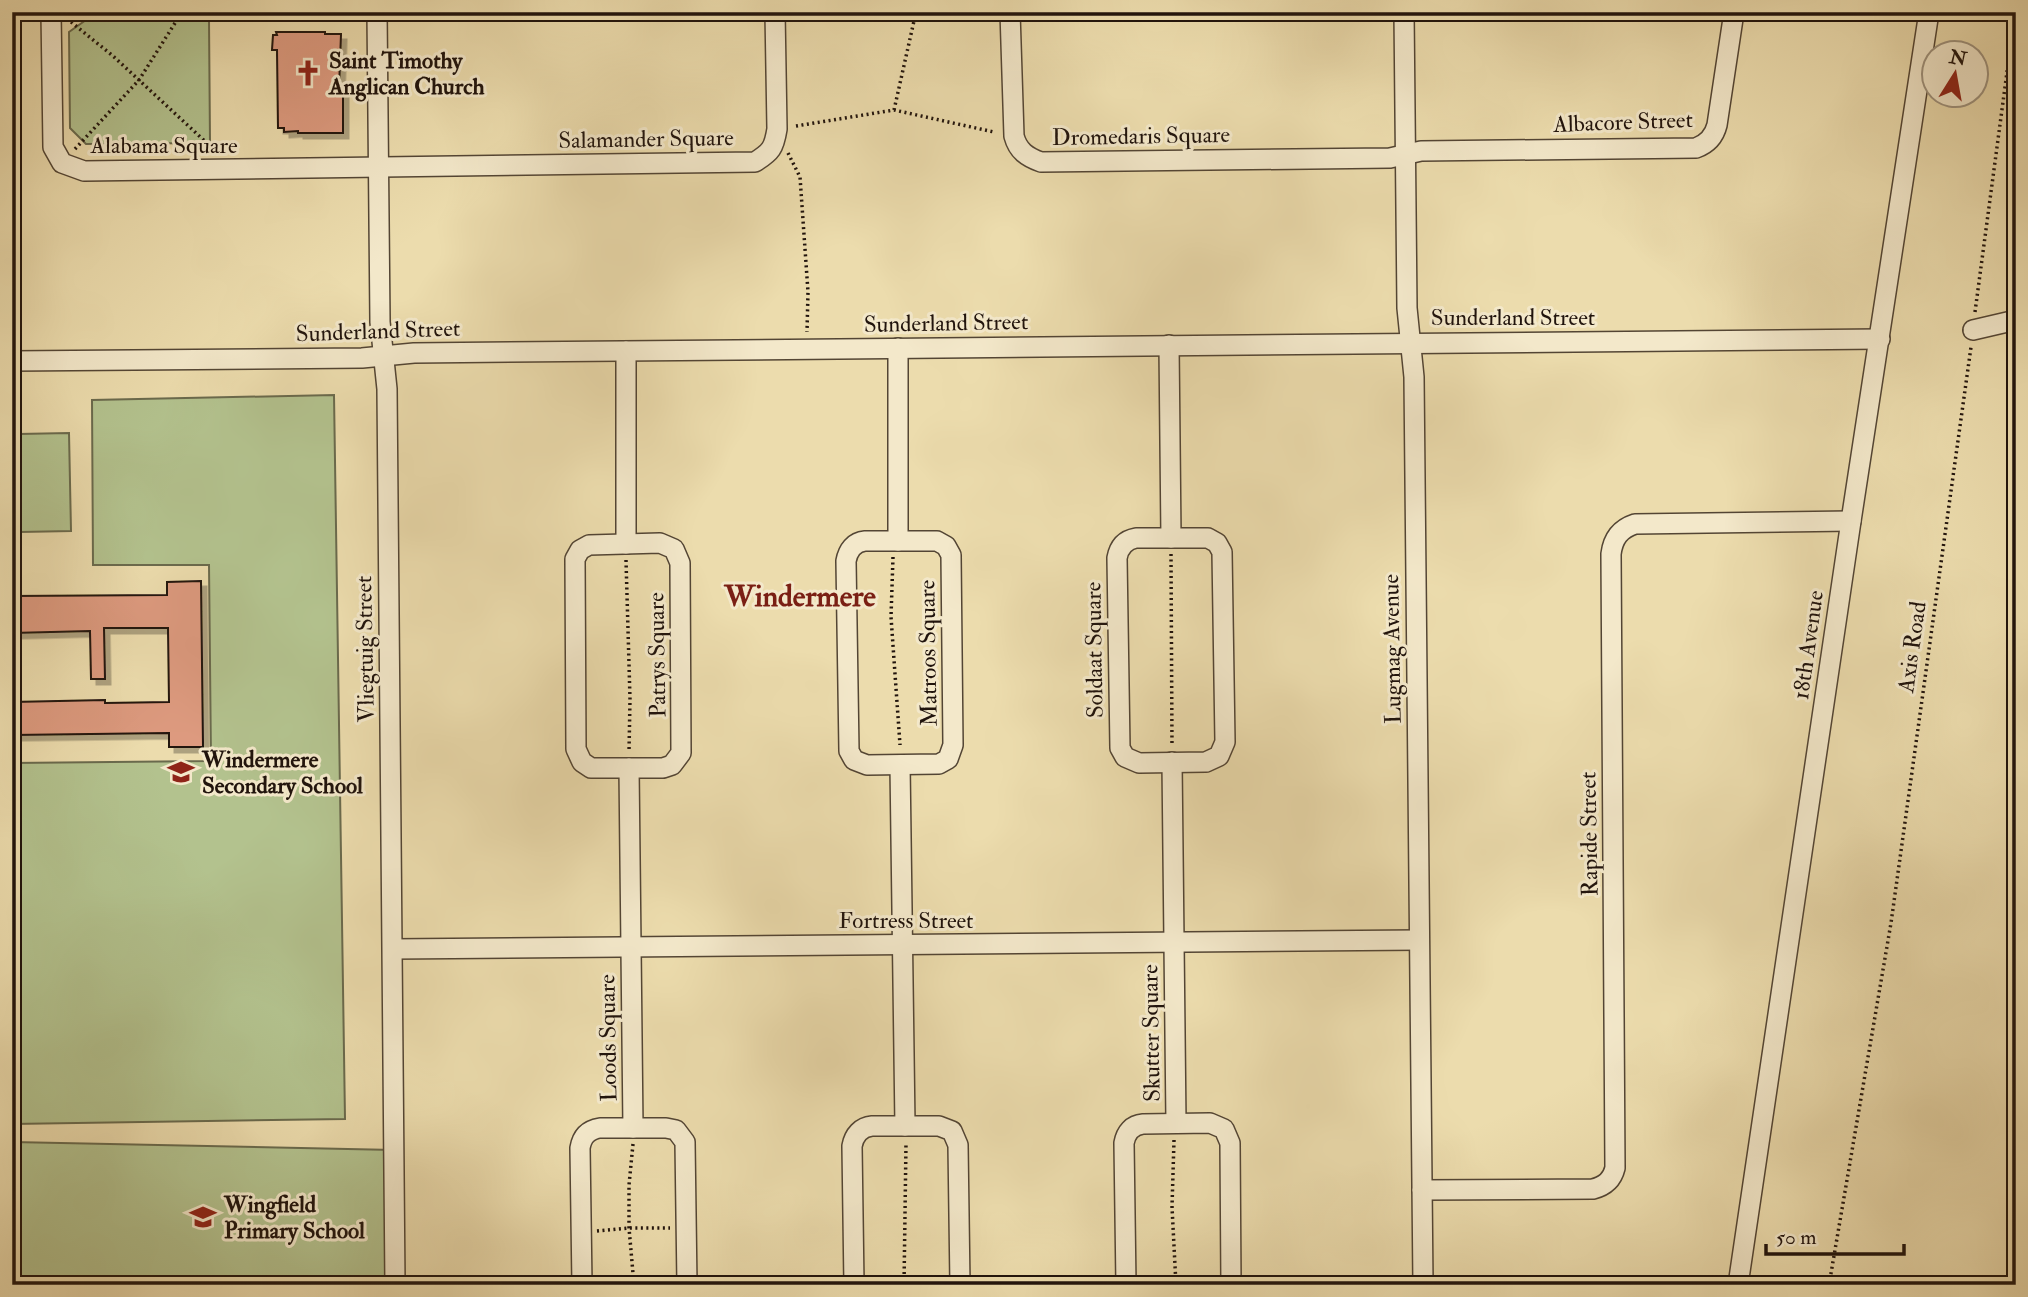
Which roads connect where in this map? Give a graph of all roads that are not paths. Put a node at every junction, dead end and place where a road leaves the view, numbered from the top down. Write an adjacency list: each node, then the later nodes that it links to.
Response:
1 (377, 12): 9 (street, Vliegtuig Street)
2 (775, 12): 9 (street, Salamander Square)
3 (1010, 12): 8 (street, Dromedaris Square)
4 (1404, 12): 8 (street, Lugmag Avenue)
5 (1734, 12): 8 (street, Albacore Street)
6 (1929, 12): 12 (street, 18th Avenue)
7 (51, 16): 9 (street, Alabama Square)
8 (1405, 154): 13 (street, Lugmag Avenue)
9 (378, 167): 17 (street, Vliegtuig Street)
10 (2016, 320): 11 (street)
11 (1973, 330)
12 (1880, 339): 13 (street, Sunderland Street); 19 (street, 18th Avenue)
13 (1410, 342): 14 (street, Sunderland Street); 26 (street, Lugmag Avenue)
14 (1169, 345): 15 (street, Sunderland Street); 20 (street)
15 (898, 348): 16 (street, Sunderland Street); 21 (street)
16 (626, 351): 17 (street, Sunderland Street); 22 (street)
17 (383, 355): 18 (street, Sunderland Street); 30 (street, Vliegtuig Street)
18 (12, 361)
19 (1851, 521): 34 (street, Rapide Street); 43 (street, 18th Avenue)
20 (1171, 538): 23 (street, Soldaat Square); 23 (street, Soldaat Square)
21 (898, 541): 24 (street, Matroos Square); 24 (street, Matroos Square)
22 (625, 544): 25 (street, Patrys Square); 25 (street, Patrys Square)
23 (1172, 762): 27 (street)
24 (900, 765): 28 (street)
25 (629, 768): 29 (street)
26 (1419, 940): 27 (street, Fortress Street); 34 (street, Lugmag Avenue)
27 (1174, 942): 28 (street, Fortress Street); 31 (street, Skutter Square)
28 (903, 945): 29 (street, Fortress Street); 32 (street)
29 (631, 947): 30 (street, Fortress Street); 33 (street, Loods Square)
30 (393, 949): 35 (street, Vliegtuig Street)
31 (1176, 1124): 40 (street, Skutter Square); 41 (street, Skutter Square)
32 (905, 1126): 38 (street); 39 (street)
33 (633, 1128): 36 (street, Loods Square); 37 (street, Loods Square)
34 (1422, 1190): 42 (street, Lugmag Avenue)
35 (395, 1285)
36 (582, 1285)
37 (687, 1285)
38 (854, 1285)
39 (960, 1285)
40 (1126, 1285)
41 (1231, 1285)
42 (1423, 1285)
43 (1738, 1285)

